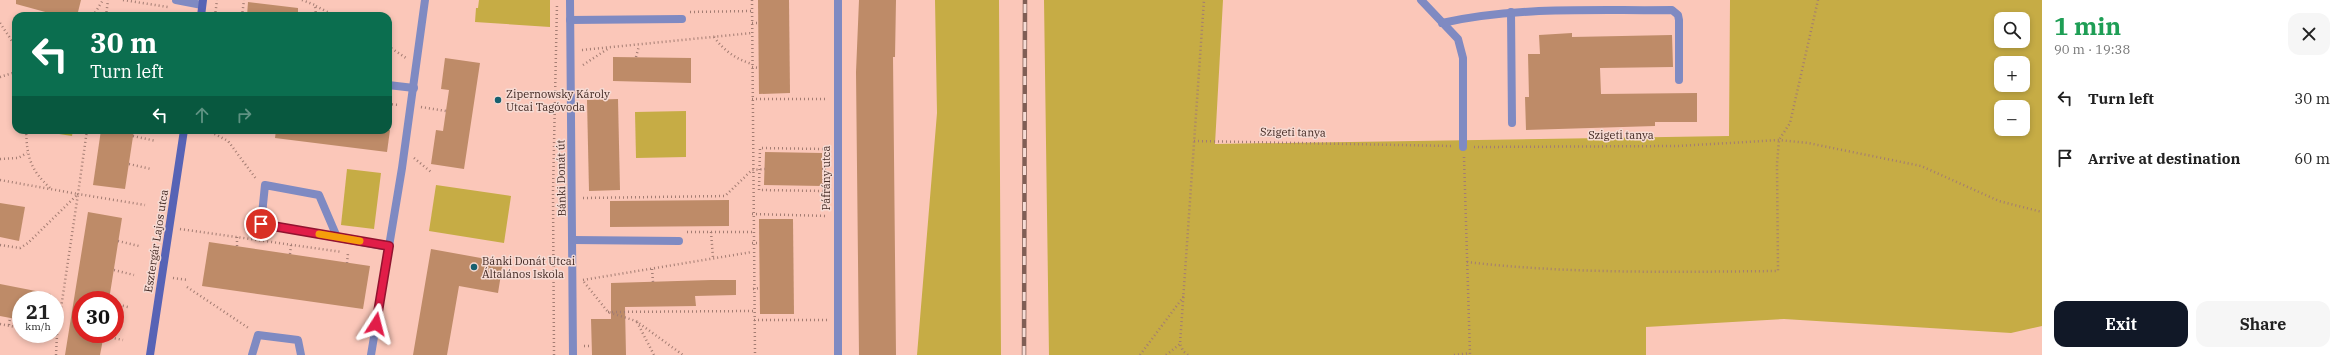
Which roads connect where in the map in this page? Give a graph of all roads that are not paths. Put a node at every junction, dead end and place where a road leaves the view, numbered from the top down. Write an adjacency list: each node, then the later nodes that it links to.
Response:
1 (426, 0): 14 (street)
2 (570, 0): 10 (street, Bánki Donát út)
3 (838, 0): 27 (street, Páfrány utca)
4 (1422, 0): 11 (street)
5 (203, 2): 6 (street); 7 (street)
6 (176, 4)
7 (202, 12)
8 (1511, 12): 11 (street); 12 (street); 15 (street)
9 (684, 16): 10 (street)
10 (570, 20): 19 (street, Bánki Donát út)
11 (1442, 23): 17 (street)
12 (1679, 80)
13 (392, 85): 14 (street)
14 (414, 88): 21 (street)
15 (1512, 123)
16 (183, 134): 22 (street, Esztergár Lajos utca)
17 (1463, 147)
18 (337, 237): 18 (street); 21 (street)
19 (573, 240): 20 (street); 26 (street, Bánki Donát út)
20 (679, 241)
21 (389, 246): 25 (street)
22 (150, 355)
23 (252, 355): 24 (street)
24 (301, 355)
25 (371, 355)
26 (573, 355)
27 (838, 355)

